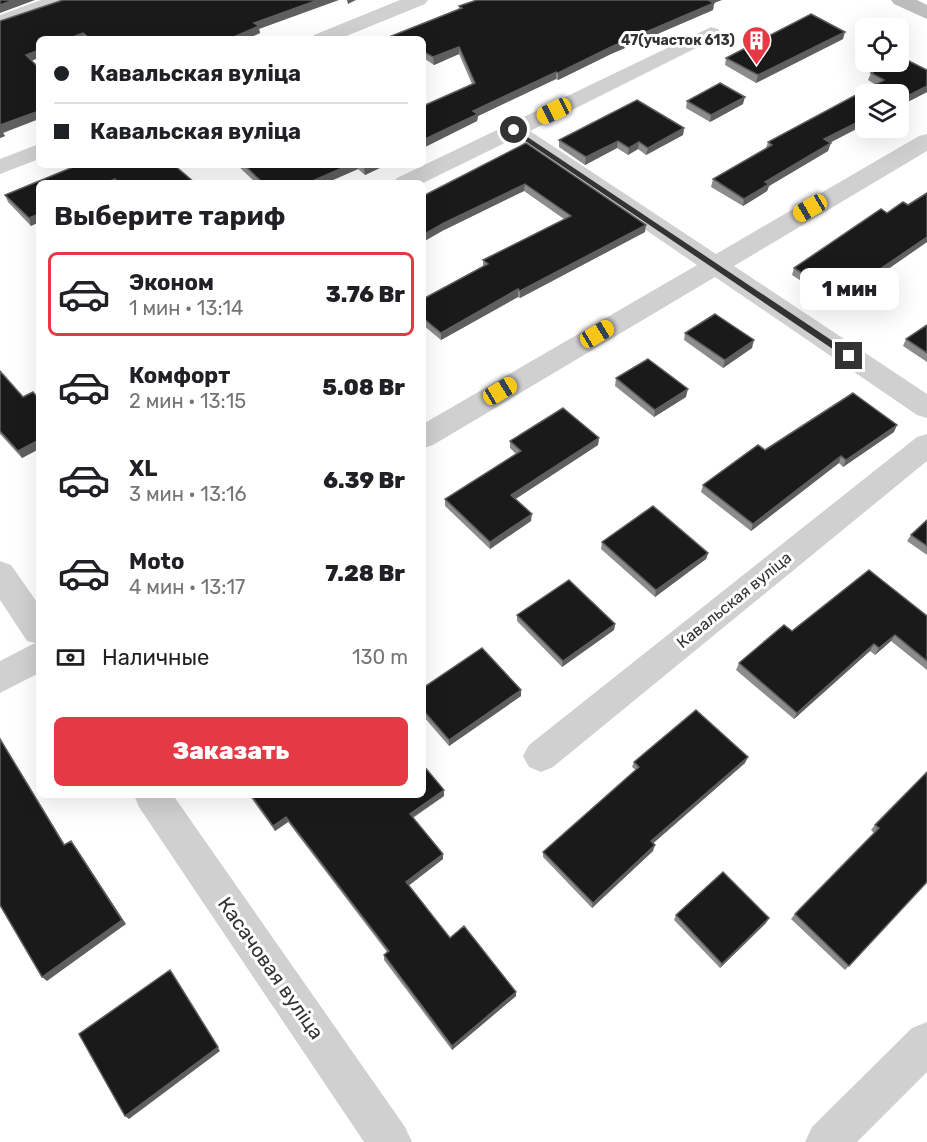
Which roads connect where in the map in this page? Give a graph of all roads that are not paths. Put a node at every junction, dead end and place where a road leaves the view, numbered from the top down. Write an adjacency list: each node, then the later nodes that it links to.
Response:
1 (60, 0): 5 (street)
2 (418, 0): 7 (street)
3 (901, 0): 4 (street)
4 (927, 13)
5 (0, 21)
6 (711, 33): 8 (street)
7 (328, 36)
8 (514, 130): 12 (street); 13 (street)
9 (927, 141): 13 (street)
10 (36, 152): 11 (street)
11 (0, 167)
12 (411, 180)
13 (713, 265): 14 (street); 15 (street)
14 (927, 408)
15 (426, 435)
16 (927, 445): 21 (street, Кавальская вуліца)
17 (0, 574): 18 (street)
18 (36, 627)
19 (36, 658): 20 (street)
20 (0, 678)
21 (541, 756)
22 (154, 798): 24 (street, Касачовая вуліца)
23 (927, 1044): 25 (street)
24 (390, 1142)
25 (827, 1142)

